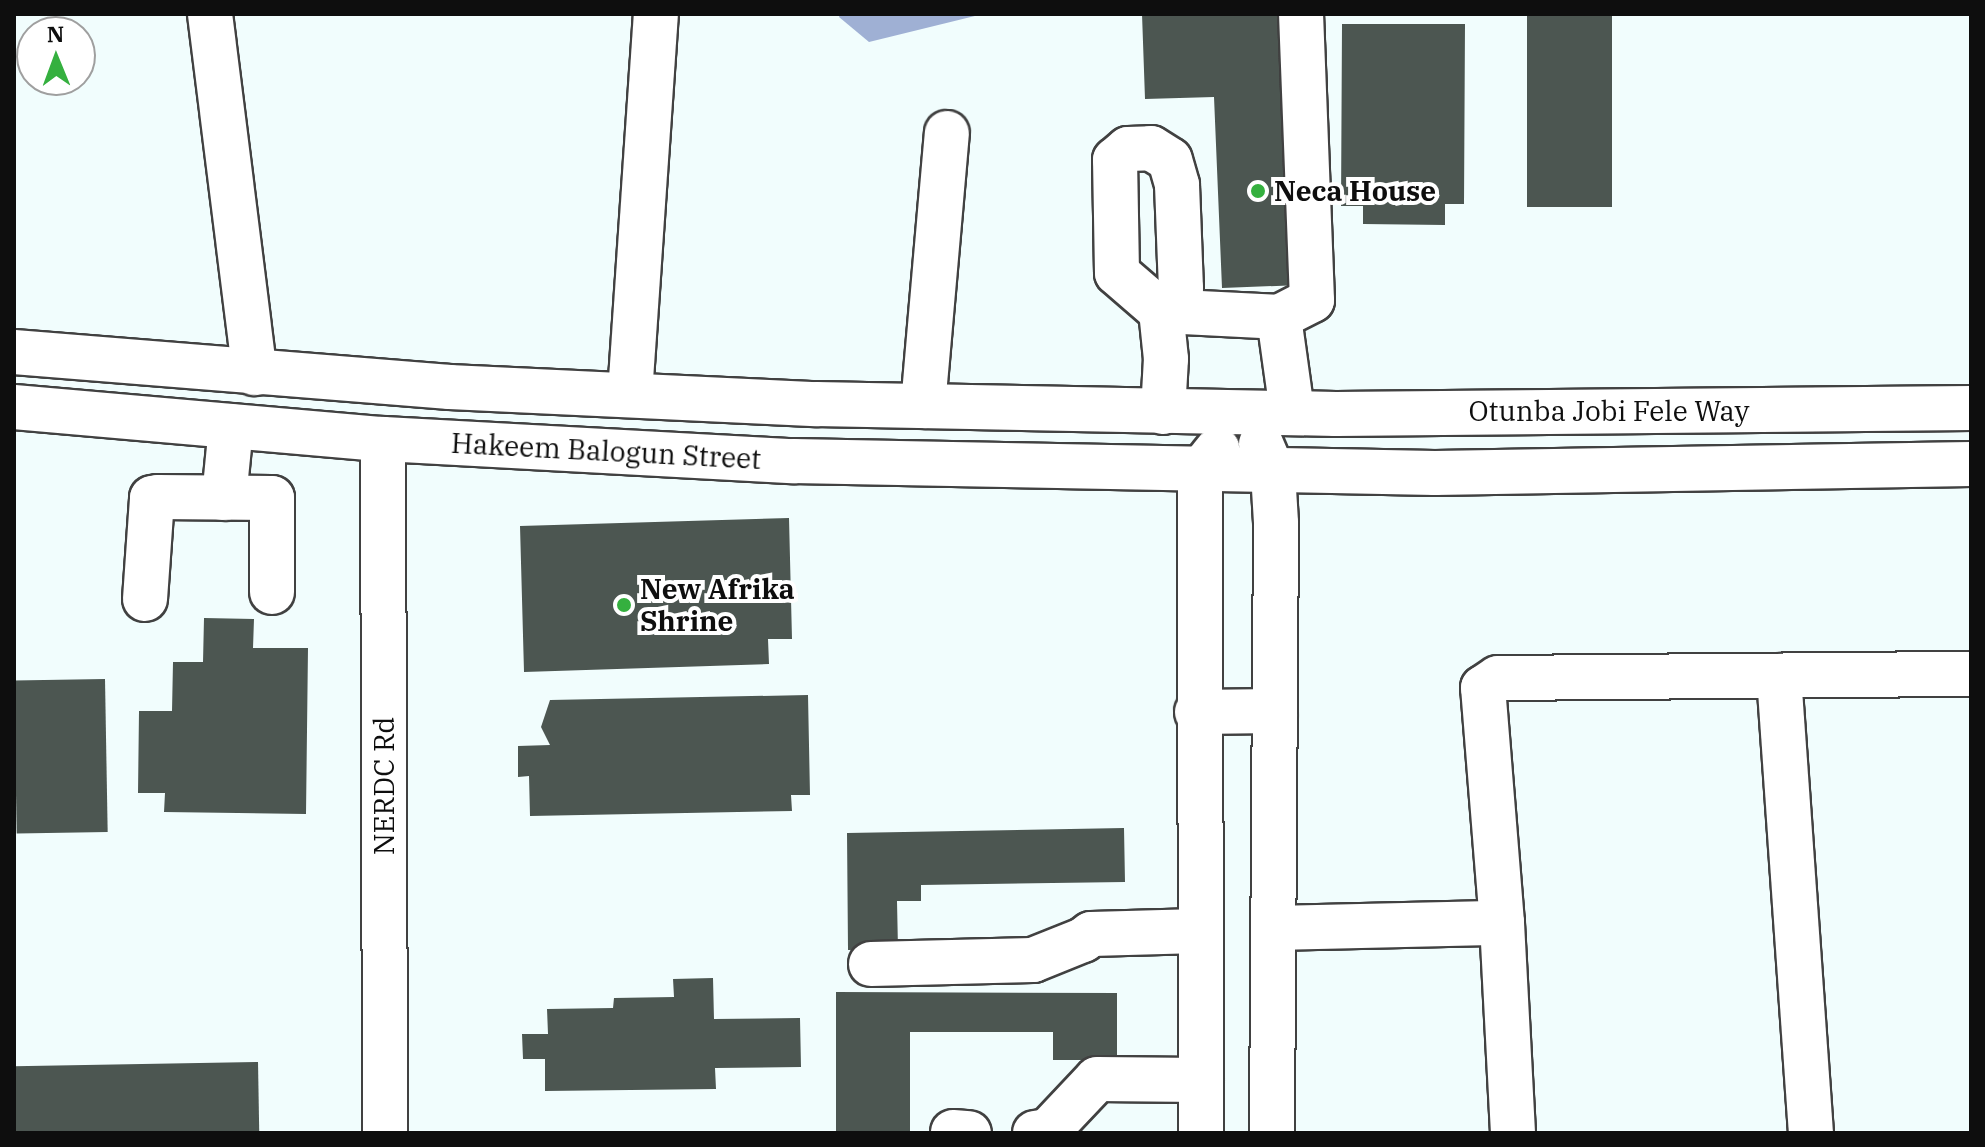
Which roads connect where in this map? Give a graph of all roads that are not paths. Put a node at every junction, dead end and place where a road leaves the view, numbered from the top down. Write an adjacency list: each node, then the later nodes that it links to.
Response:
1 (210, 14): 10 (street)
2 (656, 14): 11 (street)
3 (1301, 14): 8 (street)
4 (947, 133): 12 (street)
5 (1115, 208): 6 (street); 6 (street); 7 (street)
6 (1178, 235): 7 (street)
7 (1161, 311): 8 (street); 16 (street)
8 (1279, 317): 15 (street)
9 (14, 352): 10 (street, Hakeem Balogun Street)
10 (255, 373): 11 (street, Hakeem Balogun Street)
11 (630, 394): 12 (street, Hakeem Balogun Street)
12 (923, 406): 16 (street, Hakeem Balogun Street)
13 (14, 407): 18 (street, Hakeem Balogun Street)
14 (1971, 408): 15 (street, Otunba Jobi Fele Way)
15 (1292, 411): 17 (street, Otunba Jobi Fele Way)
16 (1163, 412): 17 (street, Hakeem Balogun Street)
17 (1247, 413): 21 (street); 22 (street)
18 (231, 426): 19 (street, Hakeem Balogun Street); 23 (street)
19 (383, 439): 21 (street, Hakeem Balogun Street); 36 (street, NERDC Rd)
20 (1971, 464): 22 (street, Otunba Jobi Fele Way)
21 (1200, 471): 22 (street, Hakeem Balogun Street); 29 (street)
22 (1273, 472): 28 (street)
23 (224, 498): 24 (street); 25 (street)
24 (272, 592)
25 (145, 599)
26 (1971, 674): 27 (street)
27 (1779, 676): 30 (street); 42 (street)
28 (1275, 711): 29 (street); 31 (street)
29 (1197, 712): 32 (street)
30 (1502, 923): 31 (street); 41 (street)
31 (1274, 928): 40 (street)
32 (1199, 931): 33 (street); 34 (street)
33 (871, 964)
34 (1201, 1080): 38 (street); 39 (street)
35 (953, 1132): 37 (street)
36 (385, 1133)
37 (969, 1133)
38 (1035, 1133)
39 (1201, 1133)
40 (1272, 1133)
41 (1513, 1133)
42 (1811, 1133)

